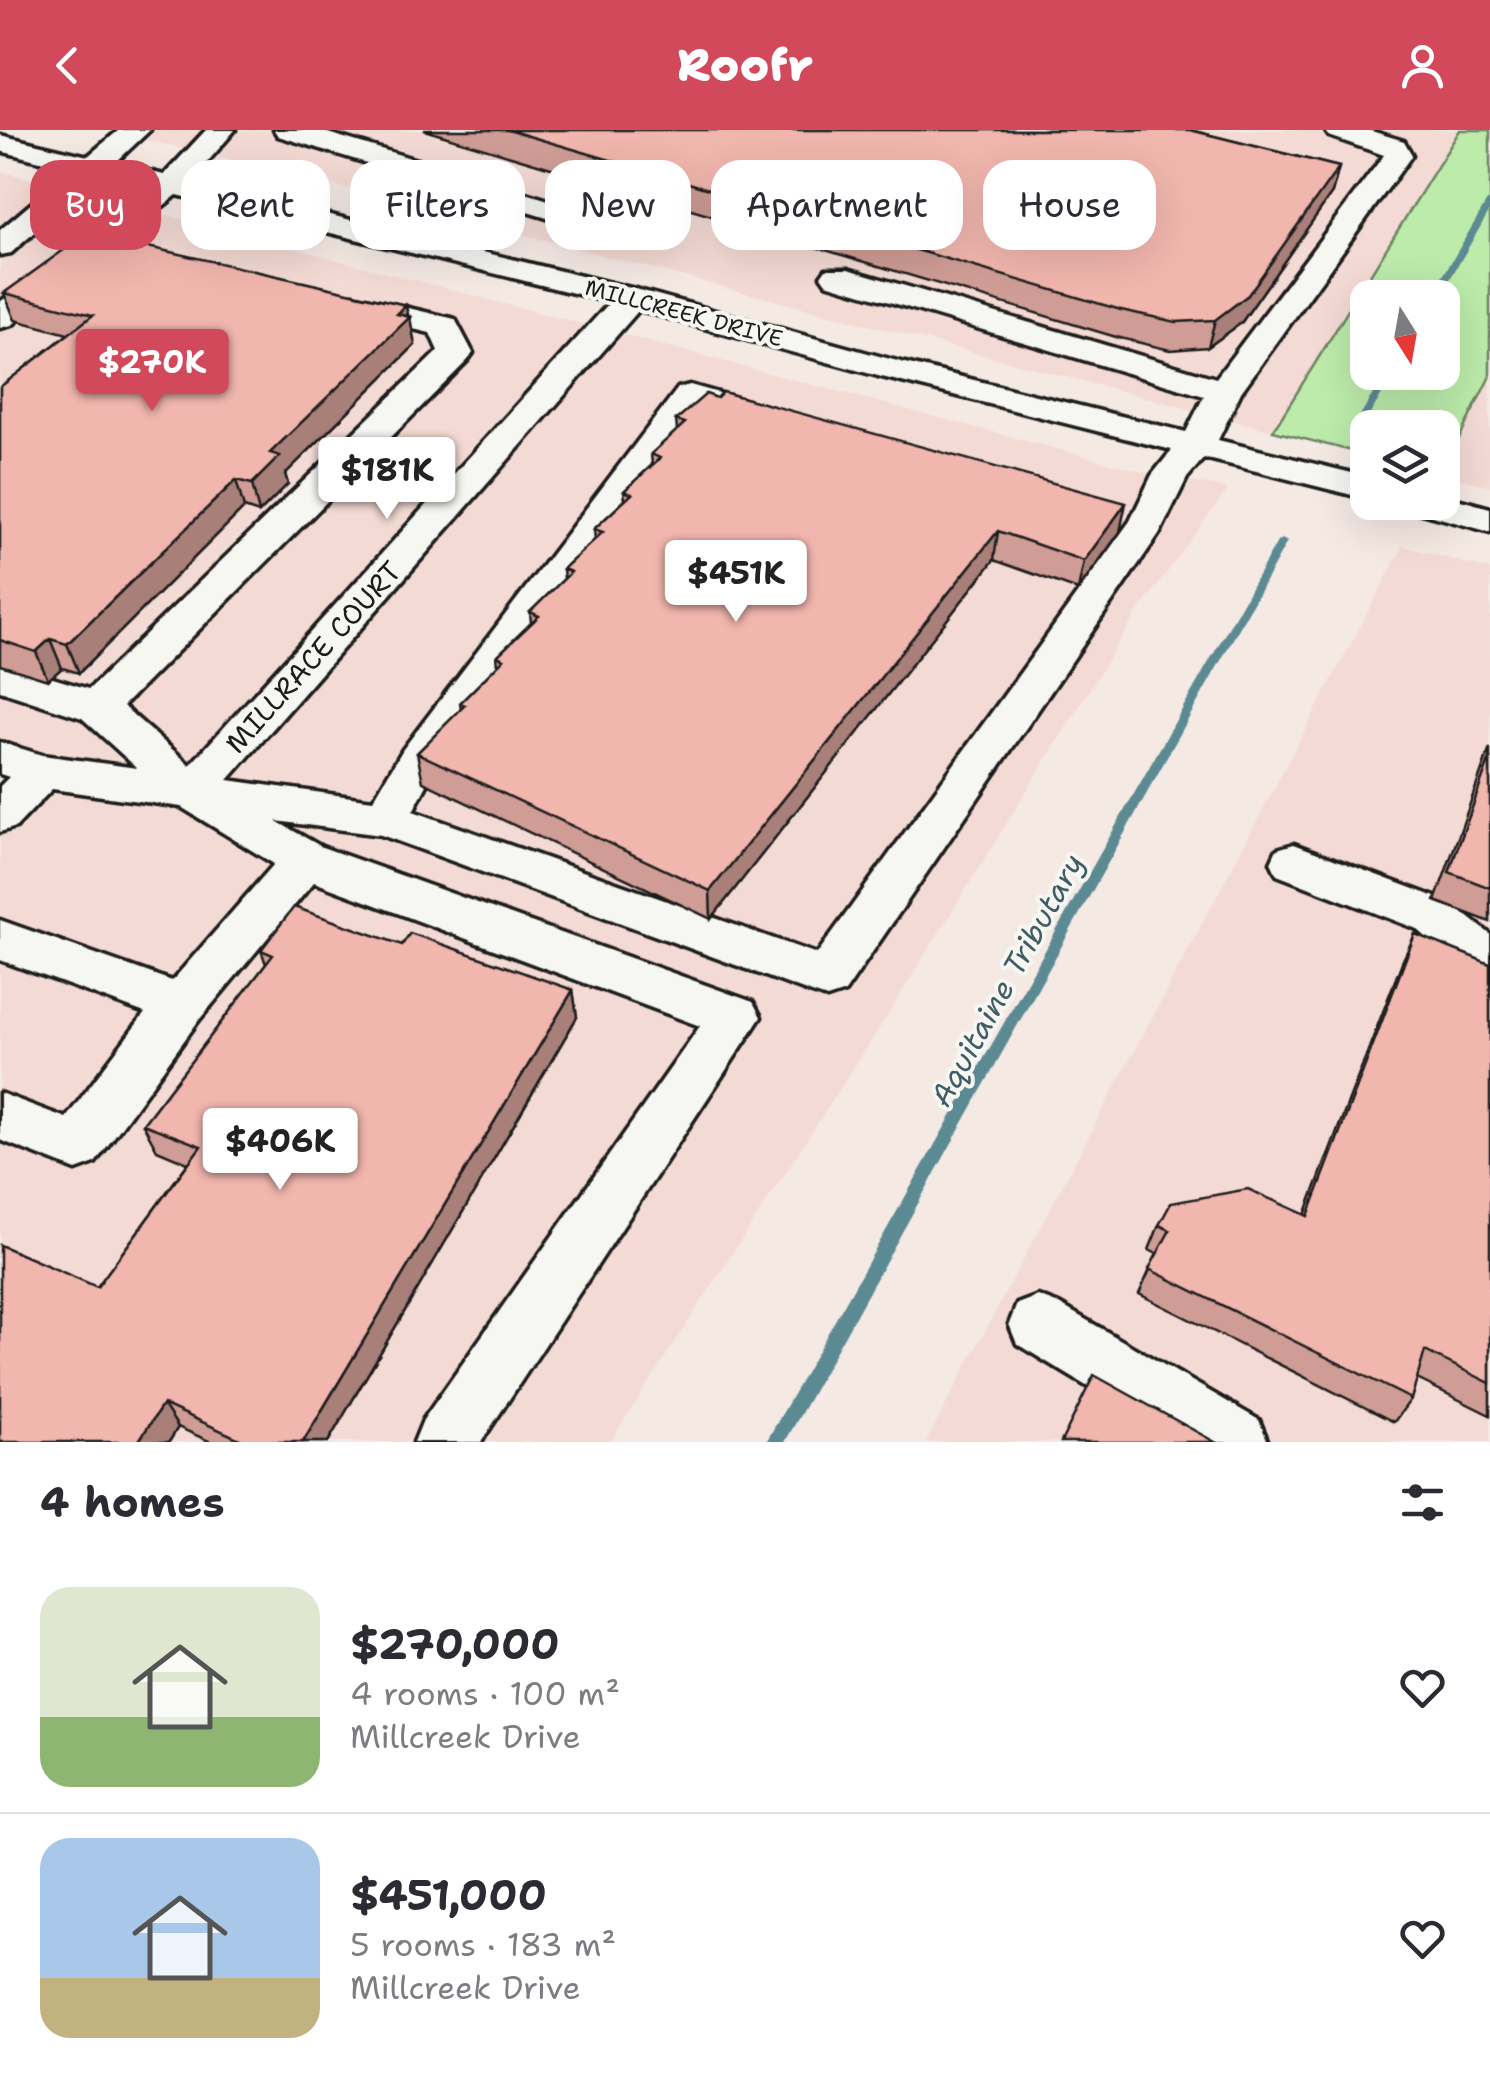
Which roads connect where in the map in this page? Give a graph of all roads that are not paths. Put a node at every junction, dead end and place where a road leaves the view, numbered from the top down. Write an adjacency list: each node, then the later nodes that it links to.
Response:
1 (136, 130): 7 (street)
2 (221, 130): 9 (street)
3 (288, 130): 11 (street)
4 (1339, 130): 21 (street)
5 (0, 143): 6 (street, MILLCREEK DRIVE)
6 (65, 160)
7 (100, 160)
8 (161, 184): 9 (street, MILLCREEK DRIVE)
9 (170, 186): 10 (street); 18 (street, MILLCREEK DRIVE)
10 (161, 193)
11 (545, 208)
12 (30, 220): 13 (street)
13 (0, 246)
14 (86, 250): 20 (street)
15 (117, 250): 16 (street)
16 (133, 254)
17 (837, 276): 21 (street)
18 (632, 298): 23 (street, MILLCREEK DRIVE); 30 (street, MILLRACE COURT)
19 (327, 299): 28 (street)
20 (0, 318)
21 (1224, 391): 23 (street)
22 (786, 422): 32 (street)
23 (1198, 443): 24 (street, MILLCREEK DRIVE); 32 (street)
24 (1350, 483)
25 (1460, 512): 26 (street)
26 (1490, 520)
27 (0, 676): 28 (street)
28 (96, 707): 30 (street)
29 (21, 764): 30 (street); 31 (street)
30 (192, 792): 32 (street); 33 (street)
31 (0, 815)
32 (385, 819)
33 (306, 860): 37 (street); 40 (street)
34 (1294, 862): 36 (street)
35 (0, 940): 37 (street)
36 (1490, 963)
37 (180, 1005): 38 (street)
38 (0, 1116)
39 (1038, 1324): 41 (street)
40 (445, 1442)
41 (1237, 1442)

